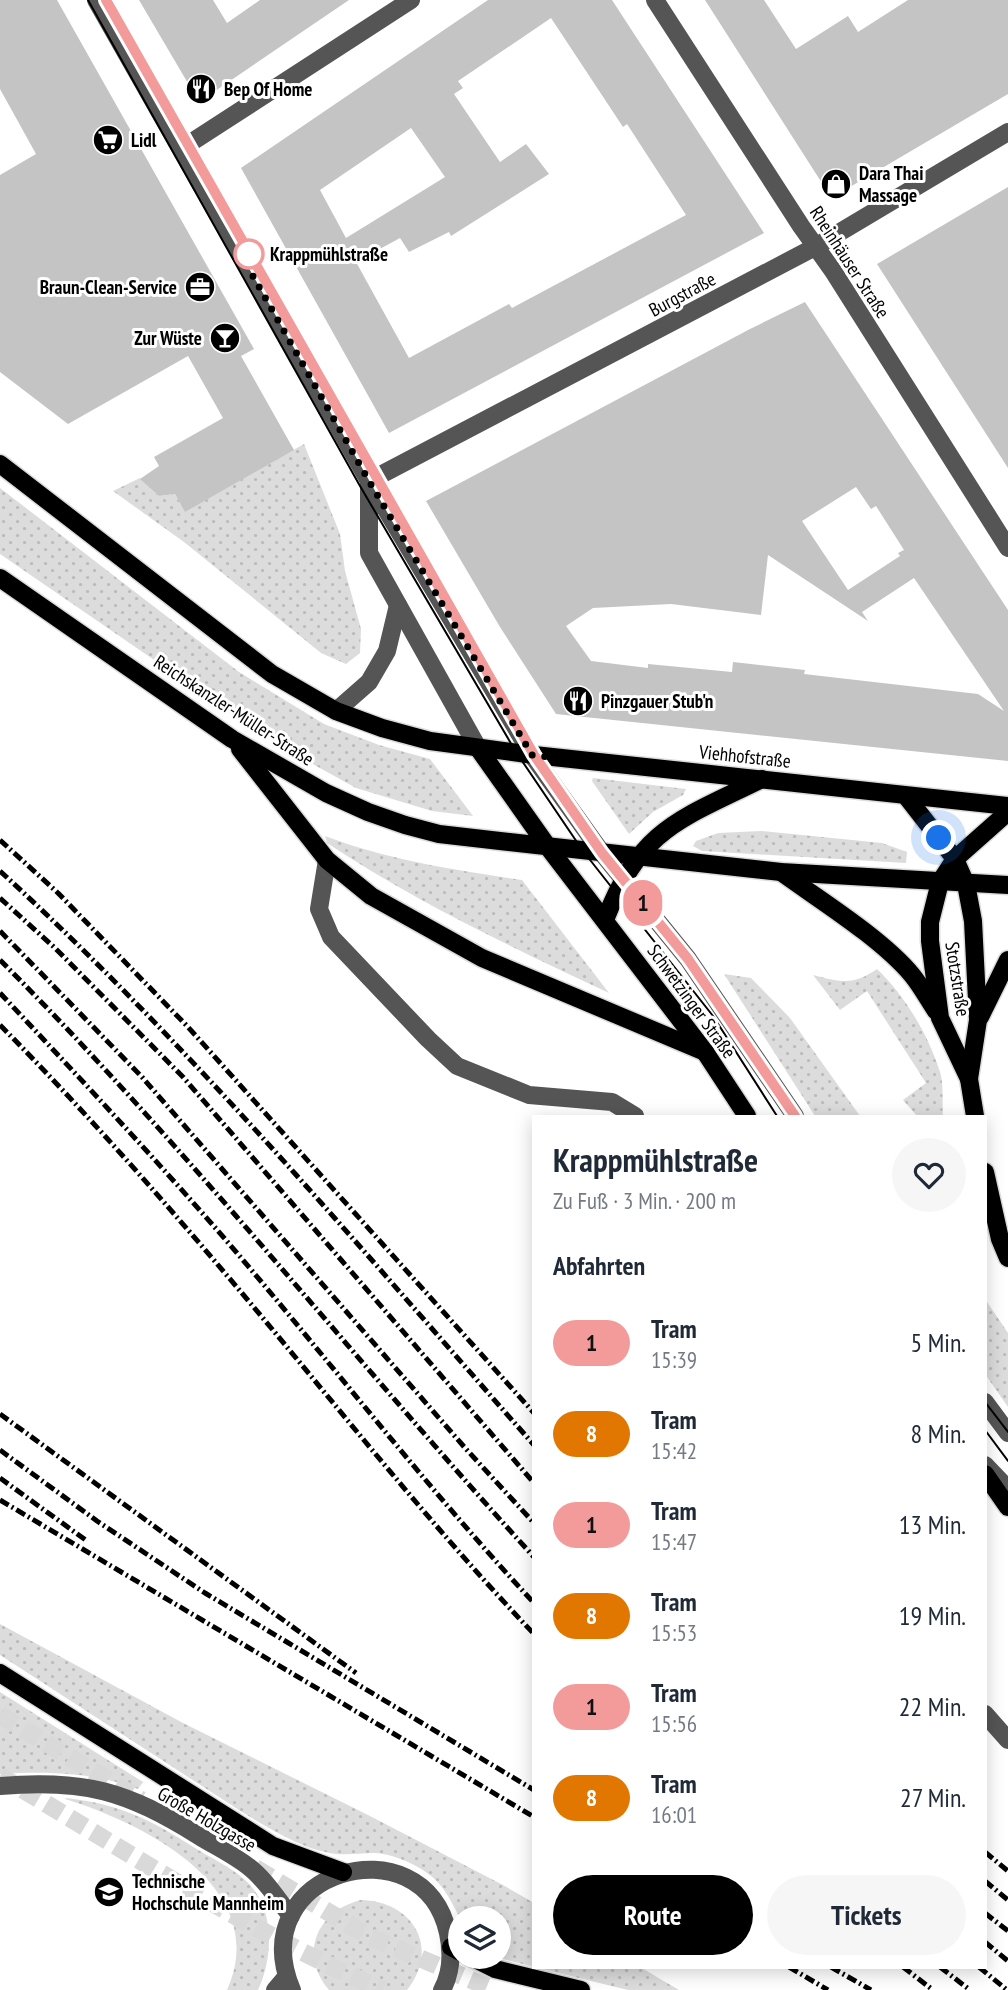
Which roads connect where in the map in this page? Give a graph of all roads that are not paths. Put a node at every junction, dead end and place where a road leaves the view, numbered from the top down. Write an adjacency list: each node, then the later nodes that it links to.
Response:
1 (96, 0): 5 (street)
2 (411, 0): 5 (street)
3 (655, 0): 6 (street, Rheinhäuser Straße)
4 (1008, 132): 6 (street, Burgstraße)
5 (181, 149): 8 (street)
6 (815, 247): 8 (street, Burgstraße); 9 (street, Rheinhäuser Straße)
7 (0, 464): 12 (main road)
8 (369, 481): 11 (street); 15 (street)
9 (1008, 548)
10 (0, 578): 13 (main road, Reichskanzler-Müller-Straße)
11 (398, 606): 12 (street); 14 (street)
12 (337, 711): 14 (main road)
13 (232, 739): 19 (main road, Reichskanzler-Müller-Straße); 23 (main road)
14 (478, 748): 15 (main road, Viehhofstraße); 19 (main road, Schwetzinger Straße)
15 (532, 755): 16 (main road, Viehhofstraße); 20 (street)
16 (763, 779): 17 (main road, Viehhofstraße); 21 (main road)
17 (906, 796): 18 (main road, Viehhofstraße); 22 (main road, Stotzstraße)
18 (1008, 809): 22 (main road, Stotzstraße)
19 (548, 847): 20 (main road); 29 (main road, Schwetzinger Straße)
20 (602, 853): 21 (main road); 25 (street)
21 (637, 857): 24 (main road); 25 (main road)
22 (955, 859): 26 (main road, Stotzstraße); 27 (main road, Stotzstraße)
23 (327, 860): 33 (main road); 35 (street)
24 (781, 872): 26 (main road); 31 (main road)
25 (623, 878): 29 (main road); 37 (street)
26 (940, 882): 27 (main road); 31 (main road, Stotzstraße)
27 (966, 884): 28 (main road); 32 (main road, Stotzstraße)
28 (1008, 885)
29 (605, 920): 33 (main road, Schwetzinger Straße)
30 (1008, 960): 32 (main road)
31 (940, 1018): 34 (main road, Stotzstraße)
32 (978, 1020): 34 (main road, Stotzstraße)
33 (705, 1052): 36 (main road, Schwetzinger Straße)
34 (969, 1079): 38 (main road, Stotzstraße)
35 (633, 1115)
36 (746, 1115)
37 (794, 1115)
38 (975, 1115)
39 (987, 1181): 40 (main road)
40 (1008, 1258)
41 (987, 1405): 42 (street)
42 (1008, 1433)
43 (987, 1467): 45 (street)
44 (987, 1477): 46 (main road)
45 (1008, 1489)
46 (1008, 1507)
47 (0, 1673): 51 (main road)
48 (987, 1716): 49 (street)
49 (1008, 1740)
50 (0, 1786): 52 (street, Große Holzgasse)
51 (342, 1872): 52 (street); 53 (street)
52 (291, 1916): 56 (street)
53 (448, 1928)
54 (449, 1969): 57 (street)
55 (495, 1969): 58 (main road)
56 (284, 1985)
57 (442, 1990)
58 (581, 1990)

